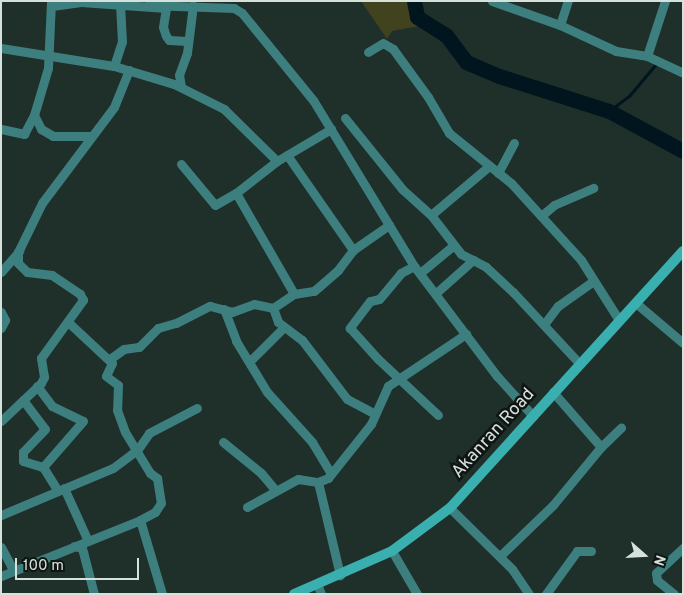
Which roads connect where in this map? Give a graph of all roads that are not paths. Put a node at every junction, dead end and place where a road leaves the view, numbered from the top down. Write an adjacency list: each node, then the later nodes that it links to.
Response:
1 (492, 1): 9 (street)
2 (568, 1): 9 (street)
3 (664, 1): 14 (street)
4 (98, 2): 5 (street); 6 (street)
5 (52, 3): 13 (street)
6 (124, 3): 8 (street); 15 (street)
7 (193, 4): 8 (street); 10 (street); 22 (street)
8 (148, 5): 10 (street)
9 (560, 26): 14 (street)
10 (188, 41): 18 (street)
11 (1, 48): 13 (street)
12 (368, 52): 28 (street)
13 (48, 56): 15 (street); 19 (street)
14 (647, 56): 17 (street)
15 (114, 66): 16 (street)
16 (129, 70): 18 (street); 23 (street)
17 (683, 72)
18 (181, 88): 26 (street)
19 (34, 115): 21 (street); 23 (street)
20 (345, 118): 32 (street)
21 (1, 129)
22 (331, 130): 25 (street); 34 (street)
23 (90, 136): 38 (street)
24 (514, 143): 29 (street)
25 (287, 155): 26 (street); 37 (street)
26 (276, 161): 31 (street)
27 (181, 164): 31 (street)
28 (490, 166): 29 (street); 32 (street)
29 (498, 173): 33 (street)
30 (593, 188): 33 (street)
31 (236, 193): 45 (street)
32 (431, 216): 36 (street)
33 (541, 216): 43 (street)
34 (389, 225): 37 (street); 41 (street)
35 (26, 241): 38 (street)
36 (454, 245): 40 (street); 41 (street)
37 (353, 250): 45 (street)
38 (18, 252): 42 (street); 51 (street)
39 (683, 252): 46 (main road, Akanran Road)
40 (473, 260): 44 (street); 52 (street)
41 (418, 269): 44 (street); 60 (street)
42 (1, 272)
43 (592, 282): 50 (street); 52 (street)
44 (436, 293): 55 (street)
45 (294, 294): 47 (street)
46 (637, 304): 50 (main road, Akanran Road); 56 (street)
47 (273, 308): 48 (street); 53 (street)
48 (224, 309): 57 (street); 58 (street)
49 (1, 312): 54 (street)
50 (619, 320): 59 (main road, Akanran Road)
51 (68, 322): 57 (street); 61 (street)
52 (545, 323): 59 (street)
53 (284, 327): 58 (street); 65 (street)
54 (1, 328)
55 (466, 334): 60 (street); 67 (street)
56 (683, 343)
57 (110, 359): 72 (street)
58 (250, 361): 74 (street)
59 (580, 364): 62 (main road, Akanran Road)
60 (399, 379): 65 (street); 66 (street)
61 (37, 386): 63 (street); 73 (street)
62 (554, 392): 67 (main road, Akanran Road); 71 (street)
63 (23, 400): 68 (street); 73 (street)
64 (196, 408): 72 (street)
65 (375, 414): 74 (street)
66 (438, 415)
67 (533, 416): 79 (main road, Akanran Road)
68 (1, 420)
69 (621, 428): 71 (street)
70 (223, 442): 77 (street)
71 (601, 447): 88 (street)
72 (138, 449): 76 (street); 81 (street)
73 (43, 467): 76 (street)
74 (331, 474): 75 (street)
75 (318, 482): 77 (street); 90 (street)
76 (61, 490): 80 (street); 82 (street)
77 (276, 491): 78 (street)
78 (247, 507)
79 (450, 508): 86 (main road, Akanran Road); 88 (street)
80 (1, 516)
81 (140, 520): 82 (street); 94 (street)
82 (87, 538): 83 (street)
83 (74, 546): 89 (street); 93 (street)
84 (1, 548): 89 (street)
85 (683, 548): 99 (street)
86 (392, 551): 90 (main road, Akanran Road); 96 (street)
87 (591, 551): 98 (street)
88 (500, 556): 97 (street)
89 (14, 571): 91 (street)
90 (340, 574): 92 (main road, Akanran Road)
91 (1, 576)
92 (319, 589): 95 (main road, Akanran Road)
93 (94, 594)
94 (162, 594)
95 (294, 594)
96 (417, 594)
97 (529, 594)
98 (546, 594)
99 (674, 594)

